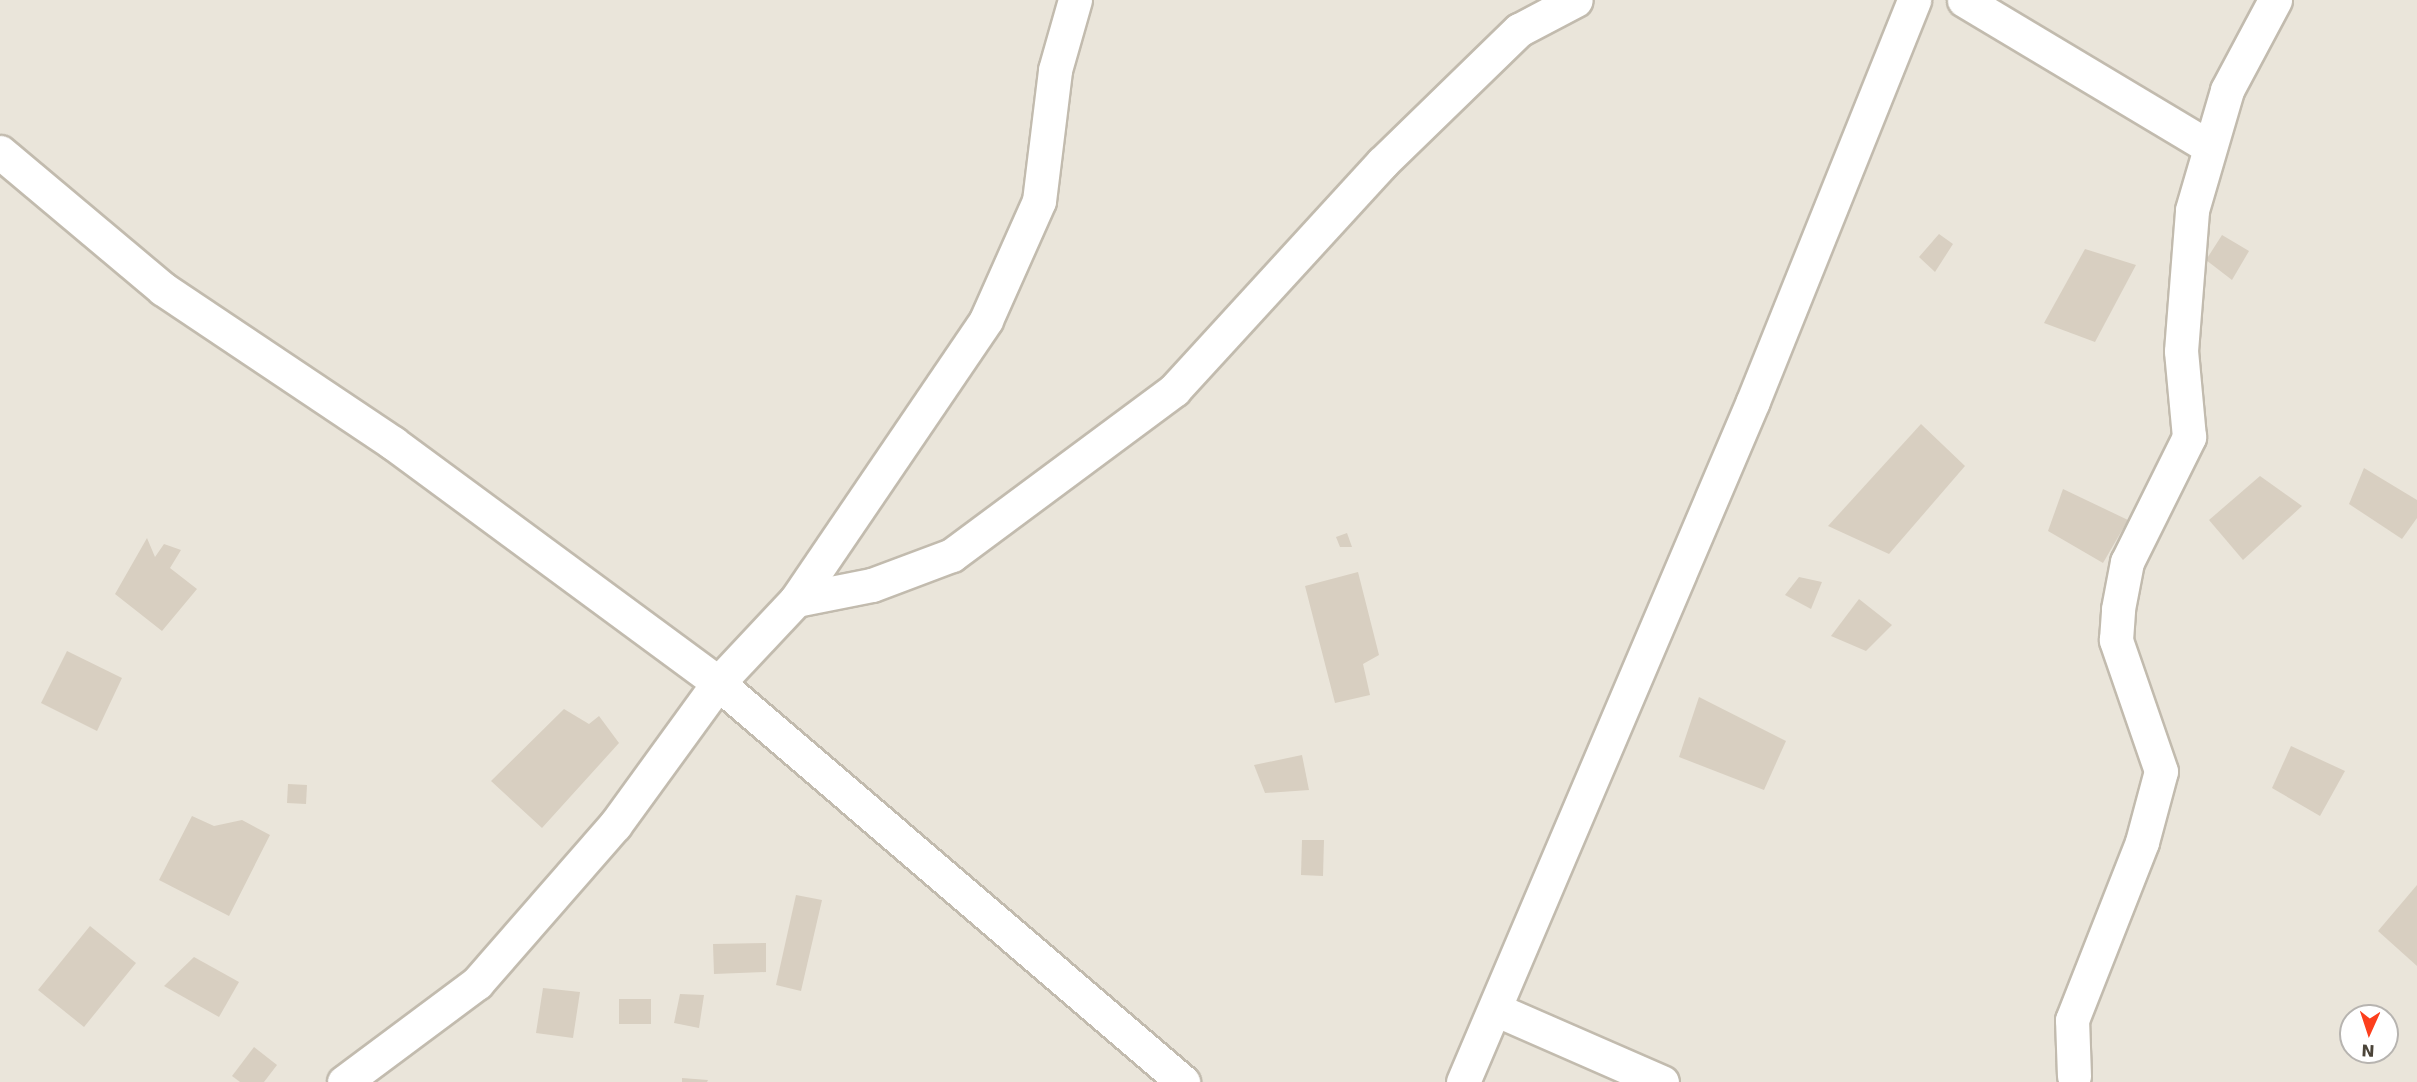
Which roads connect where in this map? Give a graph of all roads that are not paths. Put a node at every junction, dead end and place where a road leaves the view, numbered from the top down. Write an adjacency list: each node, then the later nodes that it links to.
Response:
1 (1075, 0): 8 (street)
2 (1576, 0): 8 (street)
3 (1914, 0): 10 (street)
4 (1964, 0): 6 (street)
5 (2275, 0): 6 (street)
6 (2208, 146): 11 (street)
7 (0, 152): 9 (street)
8 (796, 600): 9 (street)
9 (718, 683): 12 (street); 13 (street)
10 (1497, 1010): 14 (street); 15 (street)
11 (2077, 1080)
12 (344, 1082)
13 (1183, 1082)
14 (1463, 1082)
15 (1662, 1082)

